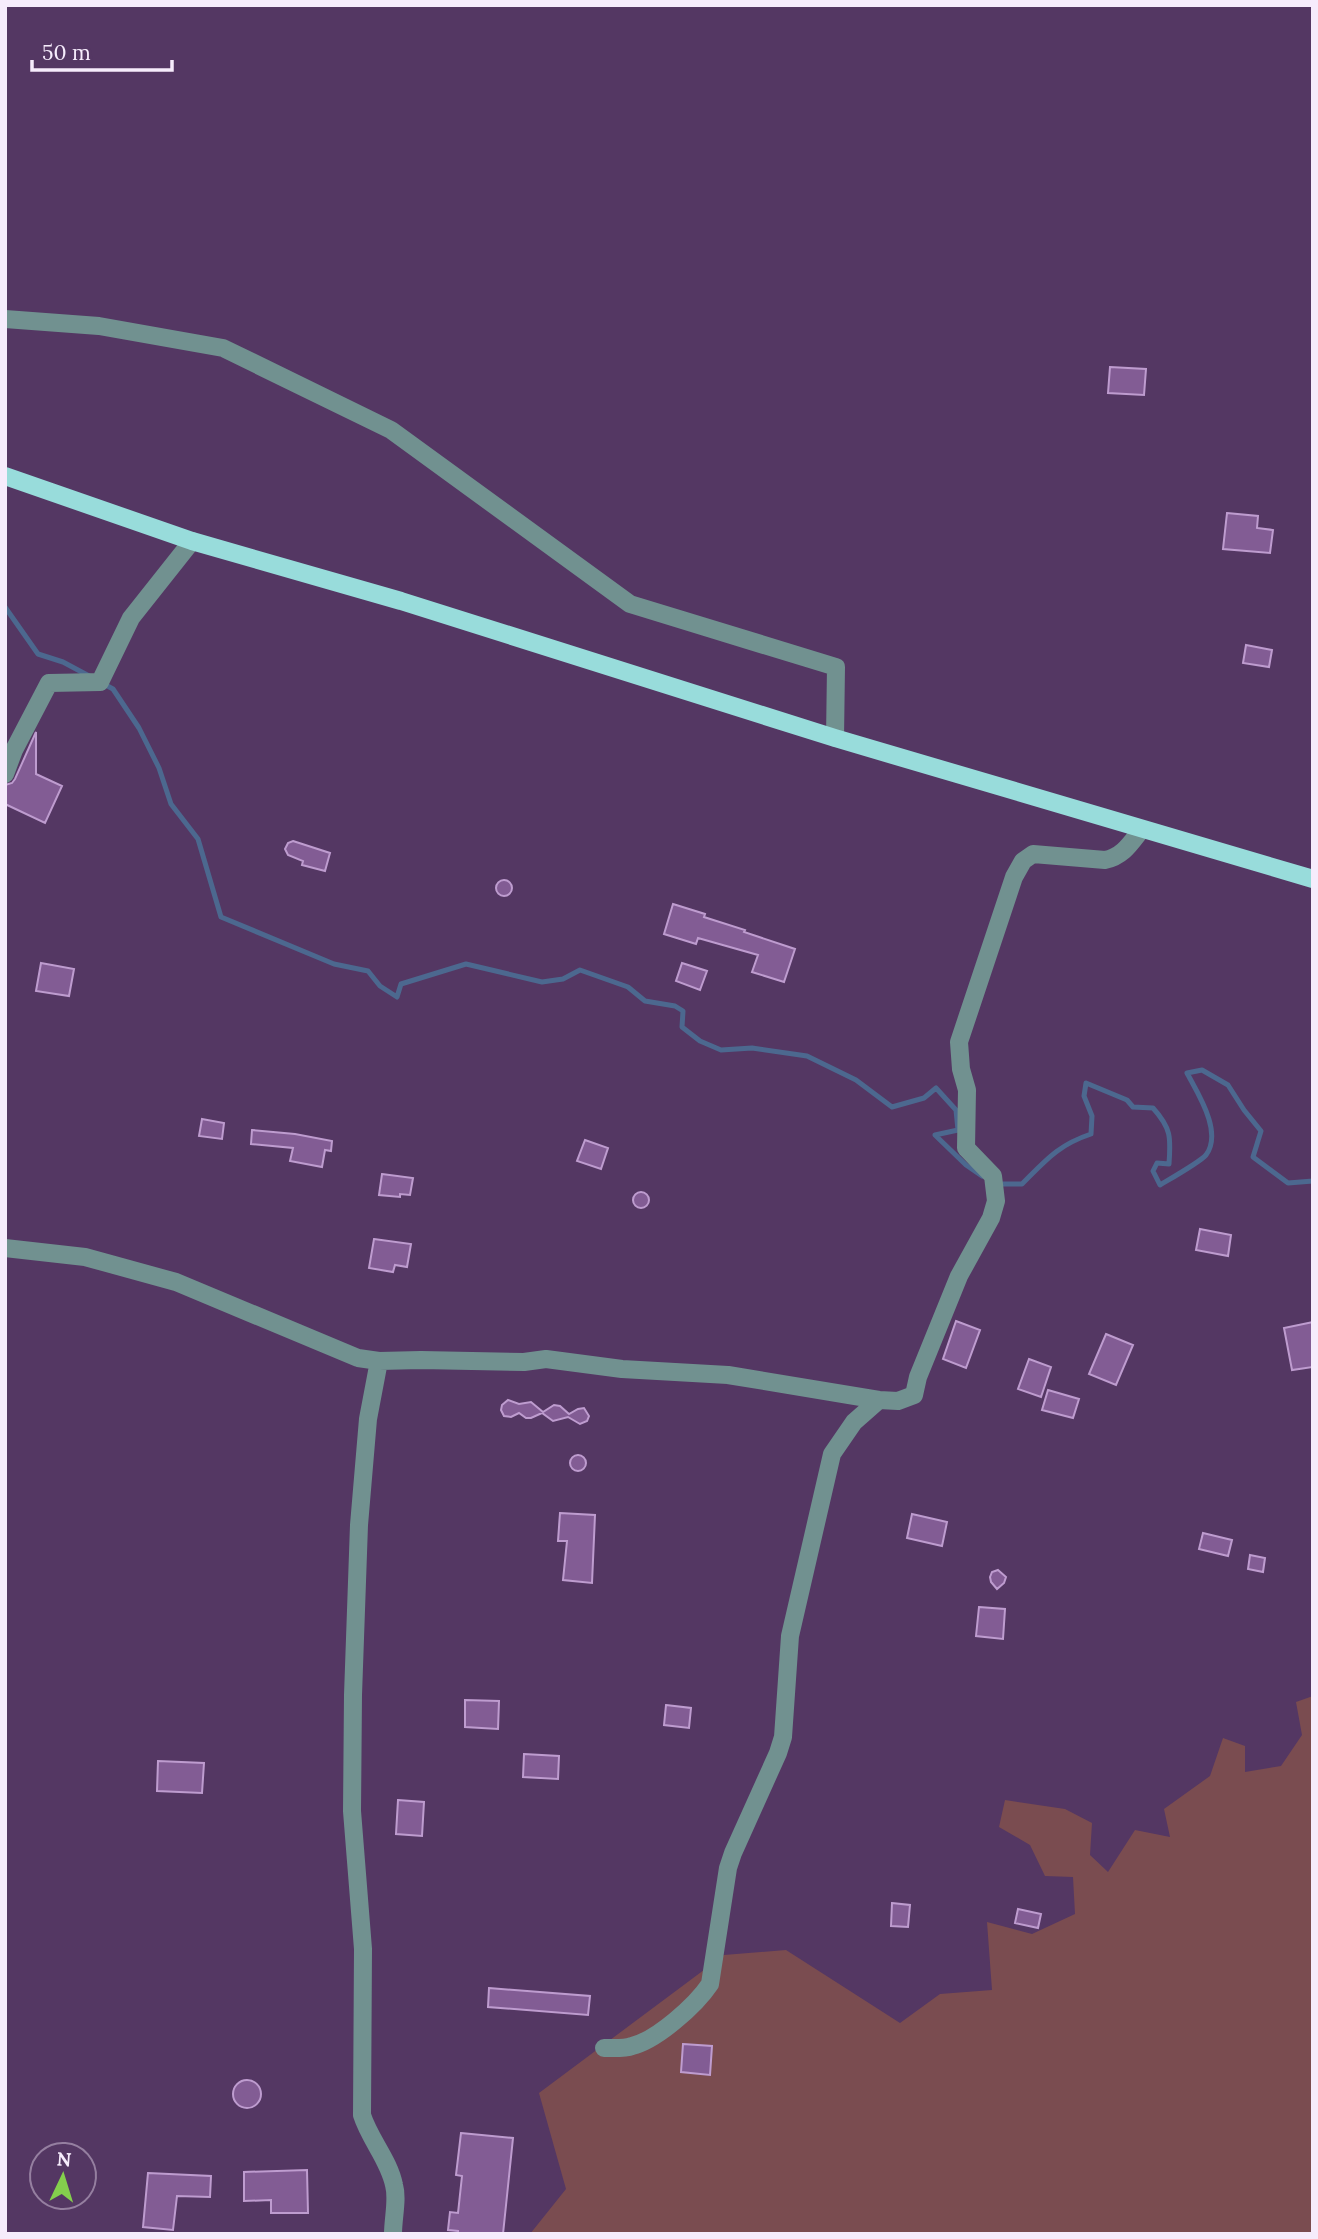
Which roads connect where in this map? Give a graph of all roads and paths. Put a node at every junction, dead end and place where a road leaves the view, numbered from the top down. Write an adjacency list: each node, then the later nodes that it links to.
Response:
1 (5, 319): 4 (street)
2 (5, 476): 3 (main road)
3 (192, 541): 4 (main road); 5 (street)
4 (835, 738): 7 (main road)
5 (10, 749): 6 (street)
6 (5, 774)
7 (1141, 830): 8 (main road); 11 (street)
8 (1313, 880)
9 (5, 1248): 10 (street)
10 (379, 1361): 11 (street); 13 (street)
11 (879, 1400): 12 (street)
12 (604, 2048)
13 (393, 2234)

